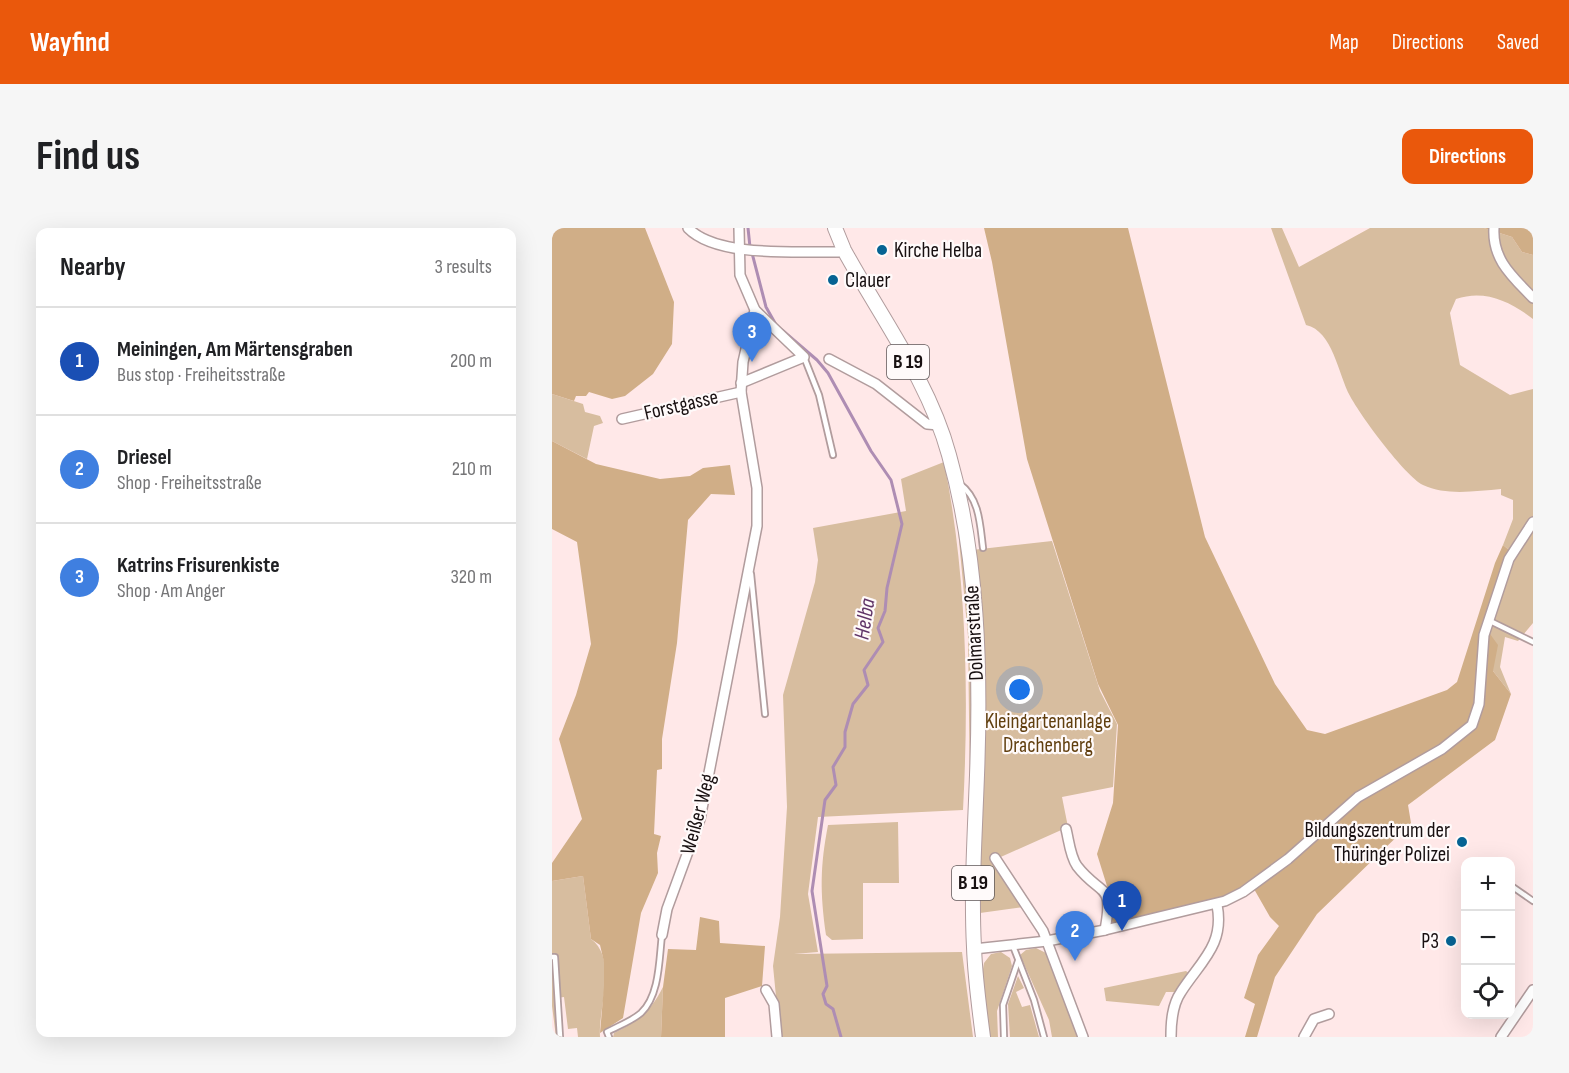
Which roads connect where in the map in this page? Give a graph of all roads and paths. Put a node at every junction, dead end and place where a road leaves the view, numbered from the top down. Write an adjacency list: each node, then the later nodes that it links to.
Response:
1 (688, 228): 5 (street)
2 (739, 228): 5 (street)
3 (1494, 228): 7 (street)
4 (838, 231): 6 (main road, Dolmarstraße / B 19)
5 (742, 249): 6 (street); 8 (street)
6 (844, 250): 13 (main road, Dolmarstraße / B 19)
7 (1533, 298)
8 (755, 310): 9 (street); 11 (street, Weißer Weg)
9 (804, 357): 11 (street, Forstgasse); 14 (lane)
10 (829, 359): 13 (street)
11 (741, 387): 12 (street, Forstgasse); 18 (street, Weißer Weg)
12 (622, 419)
13 (939, 425): 15 (main road, Dolmarstraße / B 19)
14 (833, 455)
15 (956, 481): 17 (lane, Dolmarstraße); 31 (main road, Dolmarstraße / B 19)
16 (1533, 522): 19 (street)
17 (983, 548)
18 (748, 566): 21 (lane, Weißer Weg); 28 (street, Weißer Weg)
19 (1488, 620): 20 (lane); 26 (street)
20 (1533, 642)
21 (765, 714)
22 (1066, 829): 27 (street)
23 (995, 858): 29 (street)
24 (1515, 888): 25 (lane)
25 (1533, 900)
26 (1216, 905): 27 (street); 44 (street)
27 (1105, 930): 29 (street)
28 (662, 935): 38 (lane, Weißer Weg)
29 (1047, 941): 30 (street); 43 (street)
30 (1012, 944): 31 (street); 33 (lane)
31 (974, 949): 40 (main road, Dolmarstraße / B 19)
32 (552, 957): 37 (lane)
33 (1018, 961): 41 (lane); 42 (lane)
34 (766, 990): 39 (street)
35 (1533, 990): 46 (street)
36 (1329, 1014): 45 (street)
37 (560, 1037)
38 (609, 1037)
39 (777, 1037)
40 (983, 1037)
41 (1004, 1037)
42 (1044, 1037)
43 (1083, 1037)
44 (1171, 1037)
45 (1304, 1037)
46 (1501, 1037)

